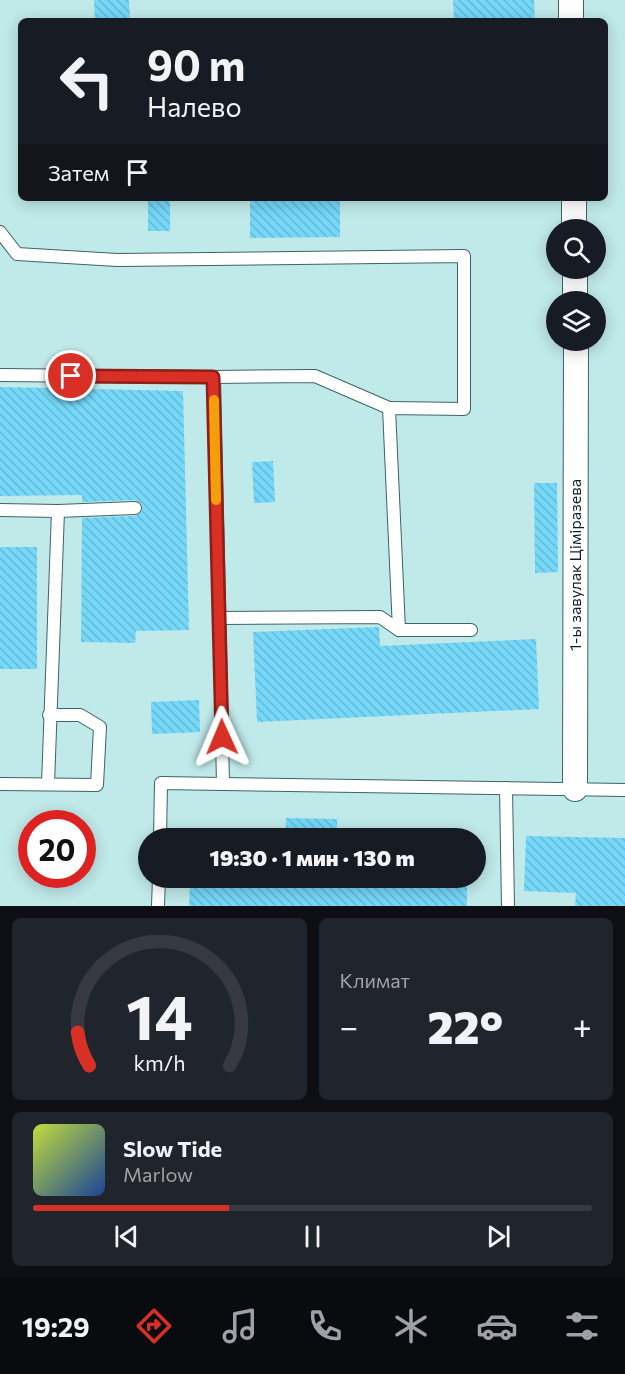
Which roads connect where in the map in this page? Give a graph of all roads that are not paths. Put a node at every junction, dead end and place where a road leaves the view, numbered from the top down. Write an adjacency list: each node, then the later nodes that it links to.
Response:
1 (571, 0): 2 (street)
2 (571, 18)
3 (574, 201): 4 (street)
4 (574, 219)
5 (0, 232): 9 (lane)
6 (576, 351): 21 (street, 1-ы завулак Ціміразева)
7 (0, 375): 8 (lane)
8 (213, 377): 9 (lane); 13 (lane)
9 (389, 408): 14 (lane)
10 (135, 508): 12 (lane)
11 (0, 510): 12 (lane)
12 (58, 511): 16 (lane)
13 (219, 618): 14 (lane); 19 (lane)
14 (399, 630): 15 (lane)
15 (471, 630)
16 (49, 715): 18 (lane); 18 (lane)
17 (0, 784): 18 (lane)
18 (48, 784)
19 (223, 784): 20 (lane); 23 (lane)
20 (506, 788): 21 (lane); 26 (lane)
21 (575, 789): 22 (lane)
22 (625, 790)
23 (160, 828)
24 (159, 888): 25 (lane)
25 (158, 906)
26 (508, 906)

